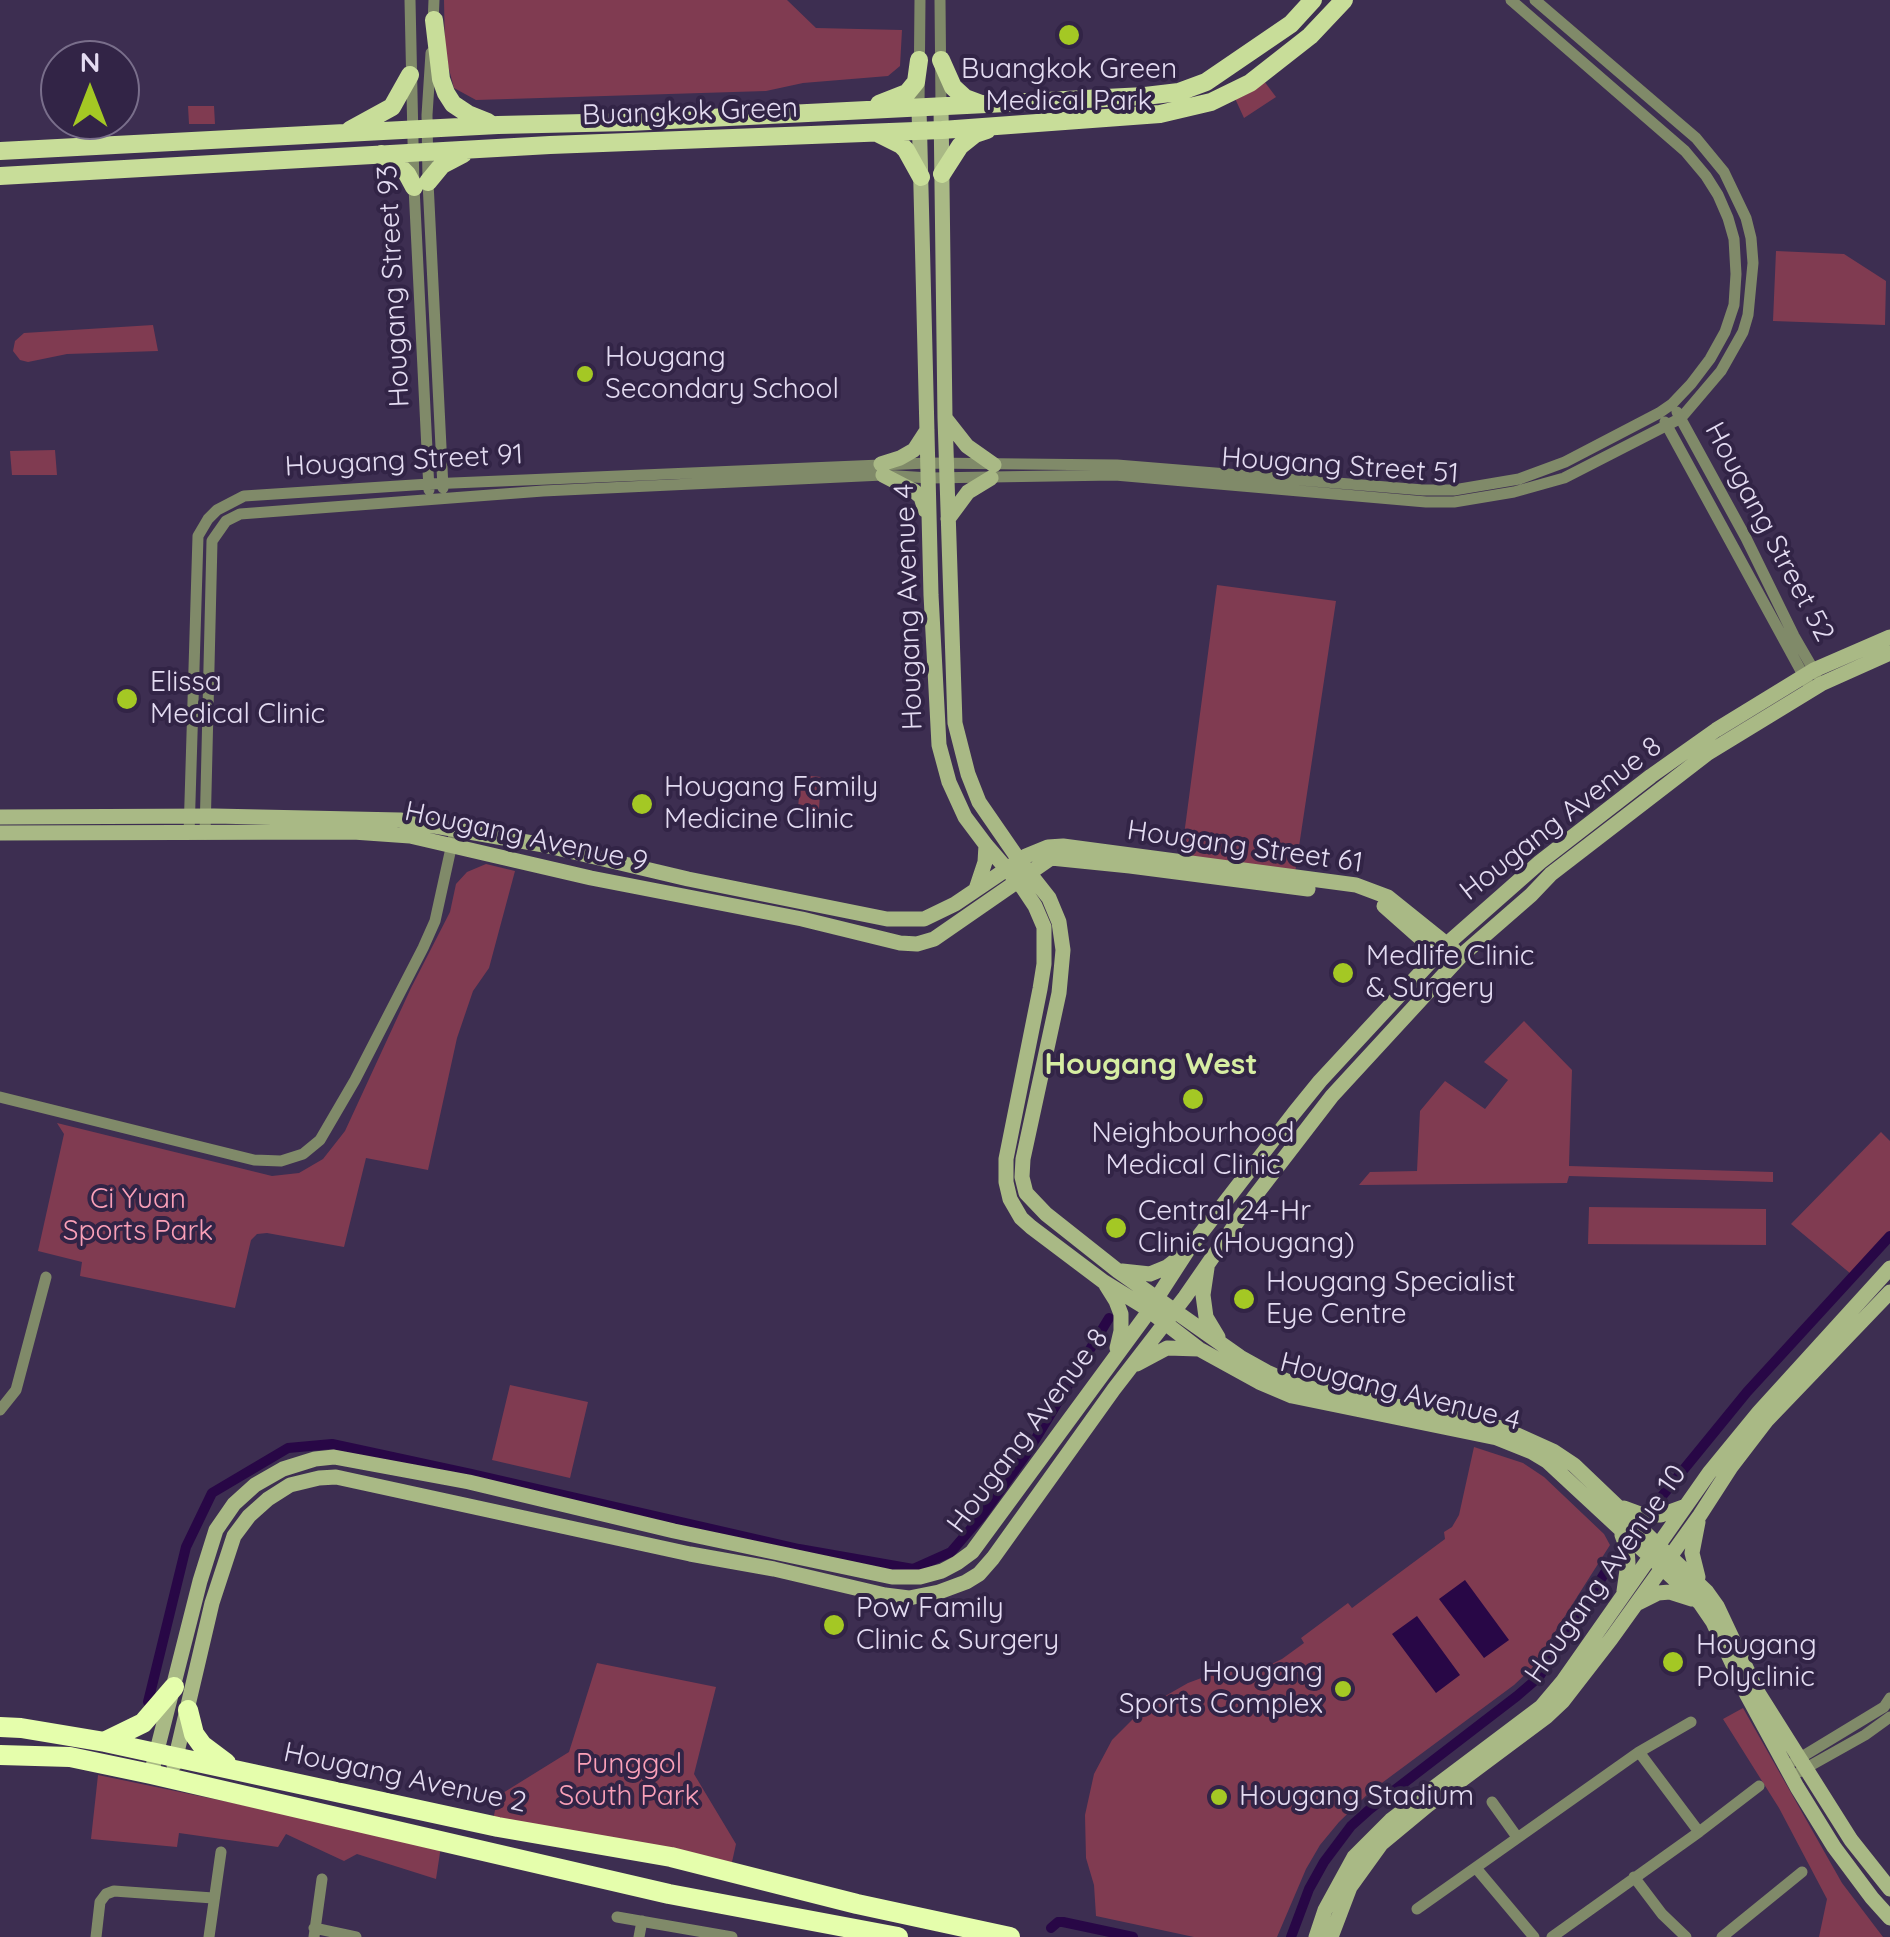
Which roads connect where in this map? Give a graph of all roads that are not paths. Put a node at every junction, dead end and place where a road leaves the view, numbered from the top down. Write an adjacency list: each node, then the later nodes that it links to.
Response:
1 (410, 0): 12 (street)
2 (434, 0): 9 (street)
3 (920, 0): 10 (street)
4 (940, 0): 11 (street)
5 (1313, 0): 13 (main road, Buangkok Green)
6 (1344, 0): 18 (main road, Buangkok Green)
7 (1510, 0): 32 (street, Hougang Street 51)
8 (1534, 0): 35 (street, Hougang Street 51)
9 (434, 20): 17 (main road); 19 (street)
10 (920, 60): 15 (street); 16 (main road)
11 (942, 60): 13 (main road); 14 (street)
12 (410, 75): 19 (street); 23 (main road)
13 (982, 104): 14 (main road, Buangkok Green)
14 (941, 107): 15 (main road, Buangkok Green); 21 (street, Hougang Avenue 4)
15 (919, 108): 16 (main road, Buangkok Green); 20 (street, Hougang Avenue 4)
16 (854, 112): 17 (main road, Buangkok Green)
17 (498, 126): 19 (main road, Buangkok Green)
18 (997, 126): 21 (main road, Buangkok Green); 28 (main road)
19 (420, 130): 23 (main road, Buangkok Green); 26 (street, Hougang Street 93)
20 (920, 130): 21 (main road, Buangkok Green); 22 (main road, Buangkok Green); 30 (street, Hougang Avenue 4)
21 (942, 130): 28 (street, Hougang Avenue 4)
22 (874, 132): 24 (main road, Buangkok Green); 30 (main road)
23 (340, 134): 25 (main road, Buangkok Green)
24 (473, 150): 26 (main road, Buangkok Green); 31 (main road)
25 (0, 151)
26 (420, 152): 27 (main road, Buangkok Green); 31 (street, Hougang Street 93)
27 (380, 154): 29 (main road, Buangkok Green); 31 (main road)
28 (942, 174): 34 (street, Hougang Avenue 4)
29 (0, 176)
30 (920, 177): 37 (street, Hougang Avenue 4)
31 (421, 185): 42 (street, Hougang Street 93)
32 (1672, 404): 33 (street, Hougang Street 51); 35 (street, Hougang Street 52)
33 (1659, 413): 36 (street, Hougang Street 52); 41 (street, Hougang Street 51)
34 (945, 418): 40 (street, Hougang Avenue 4); 41 (street)
35 (1680, 418): 36 (street, Hougang Street 51); 50 (street, Hougang Street 52)
36 (1667, 427): 41 (street, Hougang Street 51); 50 (street, Hougang Street 52)
37 (926, 430): 38 (street); 39 (street, Hougang Avenue 4)
38 (882, 470): 39 (street, Hougang Street 91); 42 (street, Hougang Street 91); 44 (street, Hougang Street 91); 46 (street)
39 (929, 471): 40 (street, Hougang Street 51); 46 (street, Hougang Avenue 4)
40 (948, 471): 41 (street, Hougang Street 51); 47 (street, Hougang Avenue 4)
41 (992, 472): 47 (street)
42 (436, 484): 43 (street, Hougang Street 91); 44 (street, Hougang Street 93)
43 (358, 488): 45 (street); 51 (street, Hougang Street 91)
44 (436, 498): 45 (street, Hougang Street 91)
45 (359, 504): 51 (street, Hougang Street 91)
46 (930, 518): 57 (street, Hougang Avenue 4)
47 (948, 518): 56 (street, Hougang Avenue 4)
48 (1890, 637): 50 (street, Hougang Avenue 8)
49 (1890, 652): 50 (street, Hougang Avenue 8)
50 (1812, 680): 64 (street, Hougang Avenue 8); 65 (street, Hougang Avenue 8)
51 (198, 816): 52 (street, Hougang Avenue 9); 53 (street, Hougang Avenue 9); 55 (street, Hougang Street 91)
52 (0, 817)
53 (454, 830): 58 (street); 61 (street, Hougang Avenue 9)
54 (0, 833): 55 (street, Hougang Avenue 9)
55 (197, 834): 58 (street, Hougang Avenue 9)
56 (1000, 834): 59 (street); 60 (street, Hougang Avenue 4)
57 (986, 845): 60 (street, Hougang Avenue 4); 61 (street)
58 (452, 847): 62 (street, Hougang Avenue 9); 66 (street)
59 (1050, 852): 60 (street, Hougang Street 61); 63 (street); 64 (street, Hougang Street 61)
60 (1018, 871): 61 (street, Hougang Avenue 9); 62 (street, Hougang Avenue 9); 63 (street, Hougang Avenue 4)
61 (976, 889)
62 (996, 896): 63 (street)
63 (1038, 896): 70 (street, Hougang Avenue 4); 72 (street, Hougang Avenue 4)
64 (1442, 948): 65 (street, Hougang Street 61); 67 (street, Hougang Avenue 8)
65 (1457, 961): 68 (street, Hougang Avenue 8)
66 (0, 1097)
67 (1188, 1250): 70 (street); 74 (street, Hougang Avenue 8)
68 (1208, 1262): 75 (street, Hougang Avenue 8); 76 (street)
69 (1890, 1268): 84 (street, Hougang Avenue 10)
70 (1118, 1270): 74 (street, Hougang Avenue 4)
71 (46, 1278): 80 (street)
72 (1104, 1282): 74 (street, Hougang Avenue 4); 78 (street)
73 (1890, 1292): 84 (street, Hougang Avenue 10)
74 (1153, 1304): 75 (street, Hougang Avenue 4); 78 (street, Hougang Avenue 8)
75 (1170, 1316): 76 (street, Hougang Avenue 4); 77 (street, Hougang Avenue 4); 79 (street, Hougang Avenue 8)
76 (1222, 1344): 81 (street, Hougang Avenue 4)
77 (1199, 1349): 79 (street); 81 (street, Hougang Avenue 4)
78 (1116, 1356): 87 (street, Hougang Avenue 8)
79 (1132, 1367): 88 (street, Hougang Avenue 8)
80 (0, 1410)
81 (1407, 1414): 83 (street, Hougang Avenue 4); 86 (street, Hougang Avenue 4)
82 (537, 1498): 85 (street); 87 (street, Hougang Avenue 8); 93 (street, Hougang Avenue 8)
83 (1620, 1506): 84 (street); 89 (street, Hougang Avenue 4)
84 (1692, 1511): 89 (street, Hougang Avenue 10); 90 (street)
85 (534, 1519): 88 (street, Hougang Avenue 8); 95 (street, Hougang Avenue 8)
86 (1620, 1529): 89 (street, Hougang Avenue 4); 91 (street)
87 (674, 1531): 88 (street)
88 (671, 1549)
89 (1660, 1555): 90 (street, Hougang Avenue 4); 91 (street, Hougang Avenue 10); 92 (street, Hougang Avenue 4)
90 (1699, 1581): 103 (street, Hougang Avenue 4)
91 (1630, 1599): 92 (street); 131 (street, Hougang Avenue 10); 132 (street, Hougang Avenue 10)
92 (1700, 1603): 103 (street, Hougang Avenue 4)
93 (174, 1687): 99 (highway); 101 (street, Hougang Avenue 8)
94 (1890, 1698): 103 (street)
95 (188, 1710): 101 (street, Hougang Avenue 8); 104 (highway)
96 (1890, 1717): 103 (street)
97 (1691, 1722): 100 (street)
98 (7, 1725): 99 (highway, Hougang Avenue 2)
99 (104, 1742): 101 (highway, Hougang Avenue 2)
100 (1640, 1752): 108 (street); 109 (street)
101 (166, 1754): 104 (highway, Hougang Avenue 2); 105 (street, Hougang Avenue 8)
102 (0, 1755): 105 (highway, Hougang Avenue 2)
103 (1796, 1767): 116 (street, Hougang Avenue 4); 121 (street, Hougang Avenue 4)
104 (236, 1770): 111 (highway, Hougang Avenue 2)
105 (161, 1776): 117 (highway, Hougang Avenue 2)
106 (1759, 1786): 108 (street)
107 (1492, 1802): 109 (street)
108 (1700, 1832): 114 (street)
109 (1518, 1837): 112 (street)
110 (221, 1852): 118 (street)
111 (671, 1857): 117 (highway); 130 (highway, Hougang Avenue 2)
112 (1476, 1868): 119 (street); 133 (street)
113 (1802, 1872): 136 (street)
114 (1634, 1877): 134 (street); 135 (street)
115 (322, 1879): 123 (street)
116 (1890, 1889)
117 (668, 1894): 129 (highway, Hougang Avenue 2)
118 (214, 1898): 124 (street); 125 (street)
119 (1417, 1909)
120 (617, 1917): 122 (street)
121 (1890, 1918)
122 (642, 1921): 127 (street); 128 (street)
123 (314, 1933): 126 (street)
124 (96, 1937)
125 (209, 1937)
126 (356, 1937)
127 (640, 1937)
128 (732, 1937)
129 (898, 1937)
130 (1010, 1937)
131 (1316, 1937)
132 (1331, 1937)
133 (1534, 1937)
134 (1552, 1937)
135 (1686, 1937)
136 (1722, 1937)

